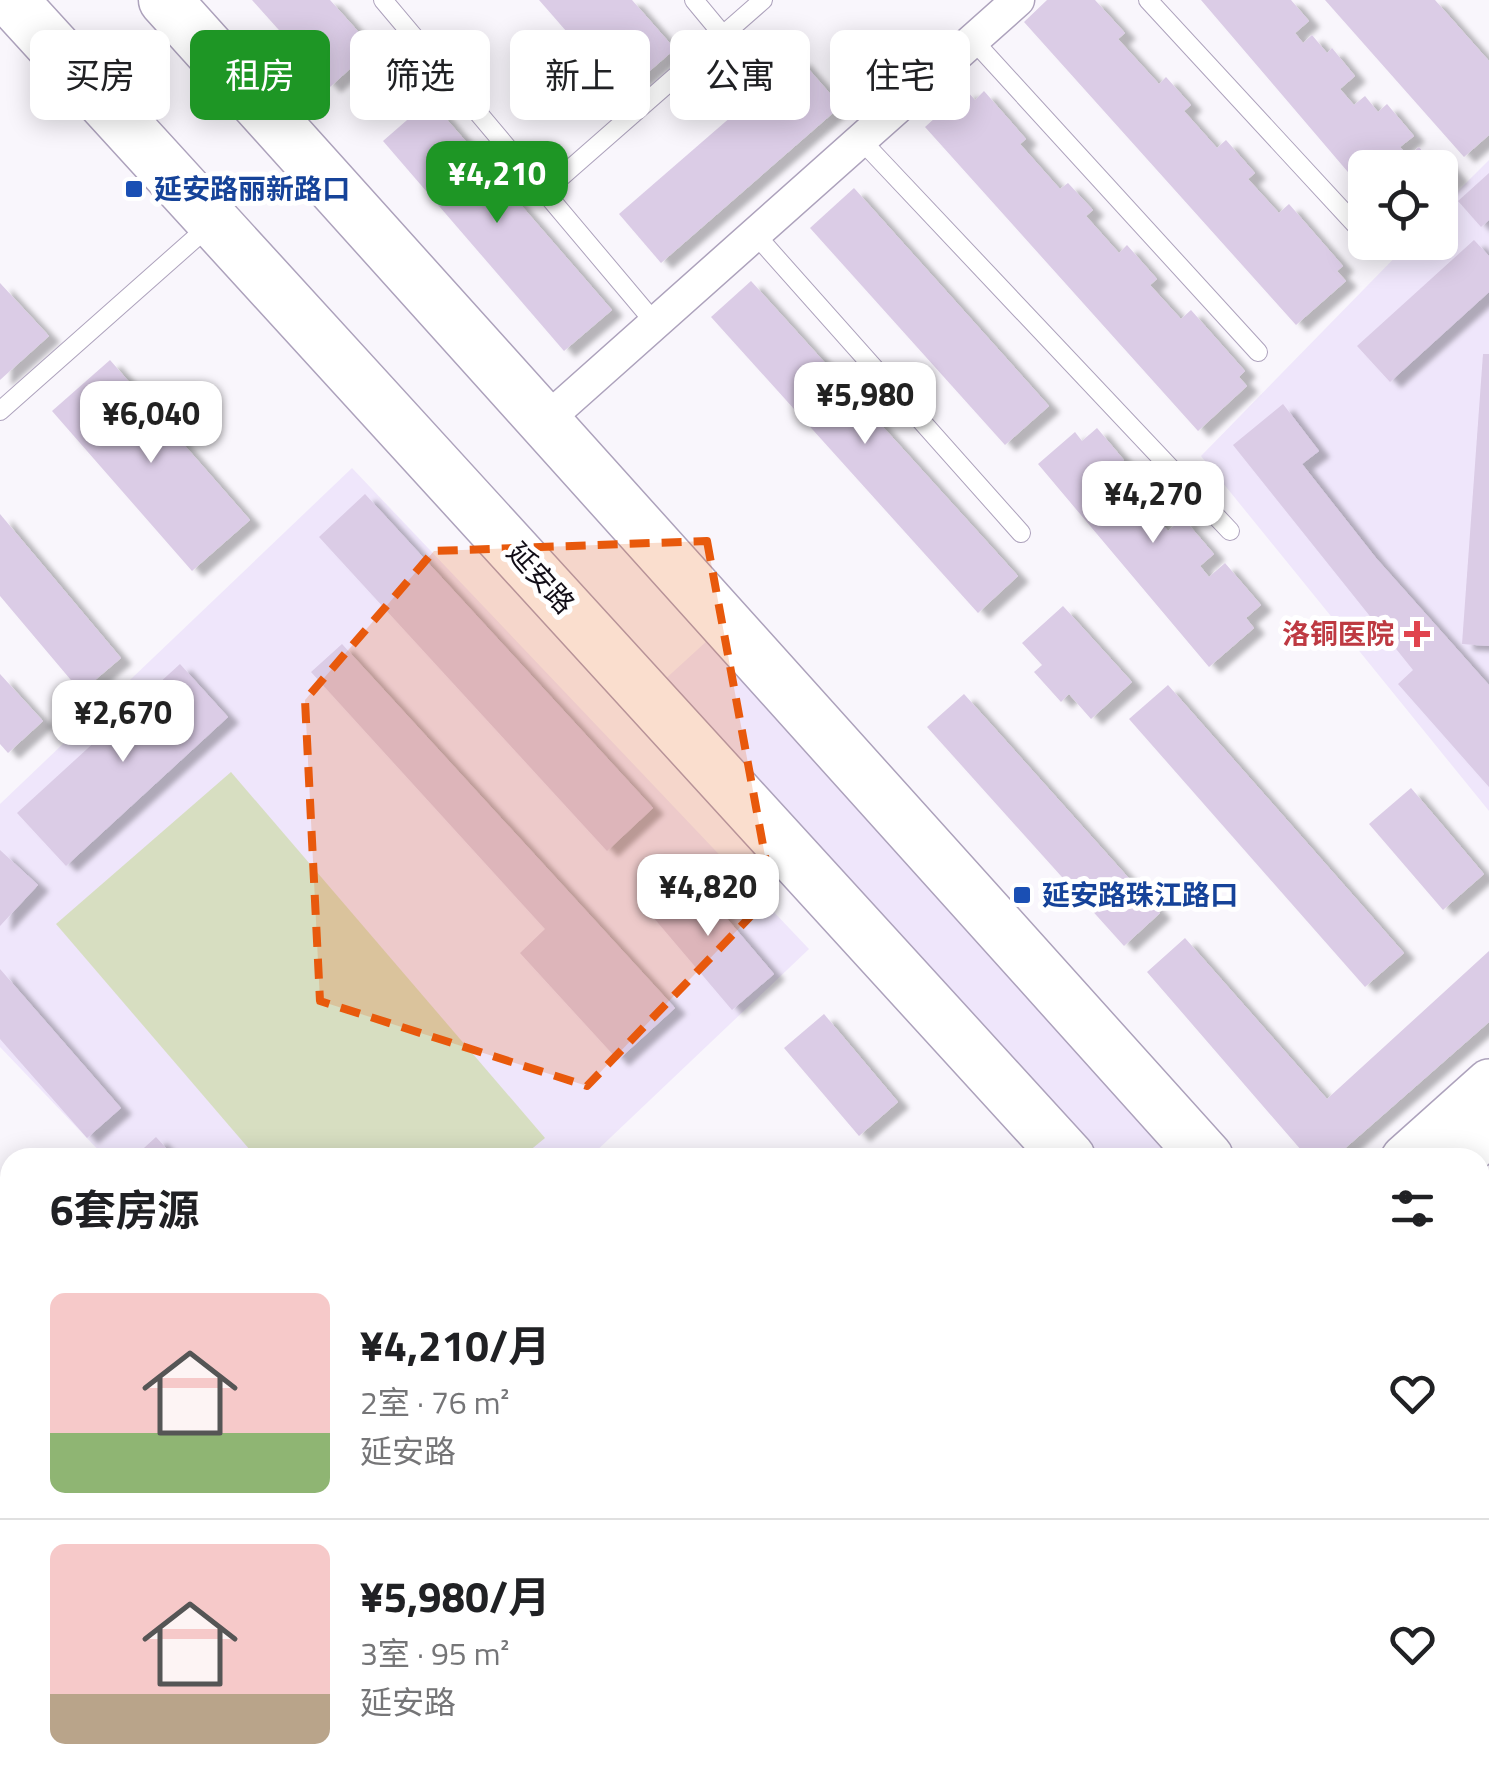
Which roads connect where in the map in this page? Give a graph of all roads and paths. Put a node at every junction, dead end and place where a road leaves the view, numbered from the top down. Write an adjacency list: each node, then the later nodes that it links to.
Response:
1 (11, 0): 15 (main road, 延安路)
2 (164, 0): 20 (main road)
3 (383, 0): 13 (lane)
4 (694, 0): 8 (lane)
5 (763, 0): 9 (lane)
6 (1018, 0): 10 (street)
7 (1148, 0): 14 (lane)
8 (720, 30)
9 (730, 30)
10 (973, 40): 12 (street); 18 (lane)
11 (670, 82): 13 (lane)
12 (861, 140): 16 (street); 21 (lane)
13 (545, 192): 17 (lane)
14 (1348, 217)
15 (215, 221): 19 (lane); 24 (main road, 延安路)
16 (755, 234): 17 (street); 22 (lane)
17 (655, 323): 20 (street)
18 (1258, 352)
19 (0, 411)
20 (544, 422): 25 (main road)
21 (1230, 531)
22 (1020, 534)
23 (1489, 1082): 26 (main road)
24 (1060, 1148)
25 (1198, 1148)
26 (1415, 1148)

